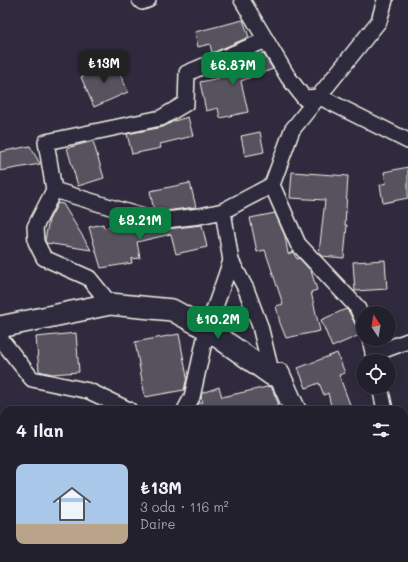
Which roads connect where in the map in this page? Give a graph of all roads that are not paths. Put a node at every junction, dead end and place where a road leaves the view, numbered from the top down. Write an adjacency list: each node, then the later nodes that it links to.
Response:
1 (140, 0): 2 (street)
2 (148, 0)
3 (242, 0): 5 (street)
4 (386, 0): 6 (street)
5 (266, 40): 6 (street); 9 (street)
6 (320, 97): 7 (street); 8 (street)
7 (408, 141)
8 (272, 185): 10 (street); 13 (street)
9 (54, 190): 10 (street); 12 (street)
10 (223, 211): 11 (street)
11 (230, 261): 15 (street); 19 (street)
12 (110, 304): 14 (street); 15 (street)
13 (356, 306)
14 (0, 327)
15 (207, 329): 19 (street); 22 (street)
16 (0, 338): 21 (street)
17 (408, 341): 18 (street)
18 (380, 354)
19 (272, 375): 23 (street)
20 (382, 394): 24 (street)
21 (121, 406)
22 (187, 406)
23 (293, 406)
24 (384, 406)

